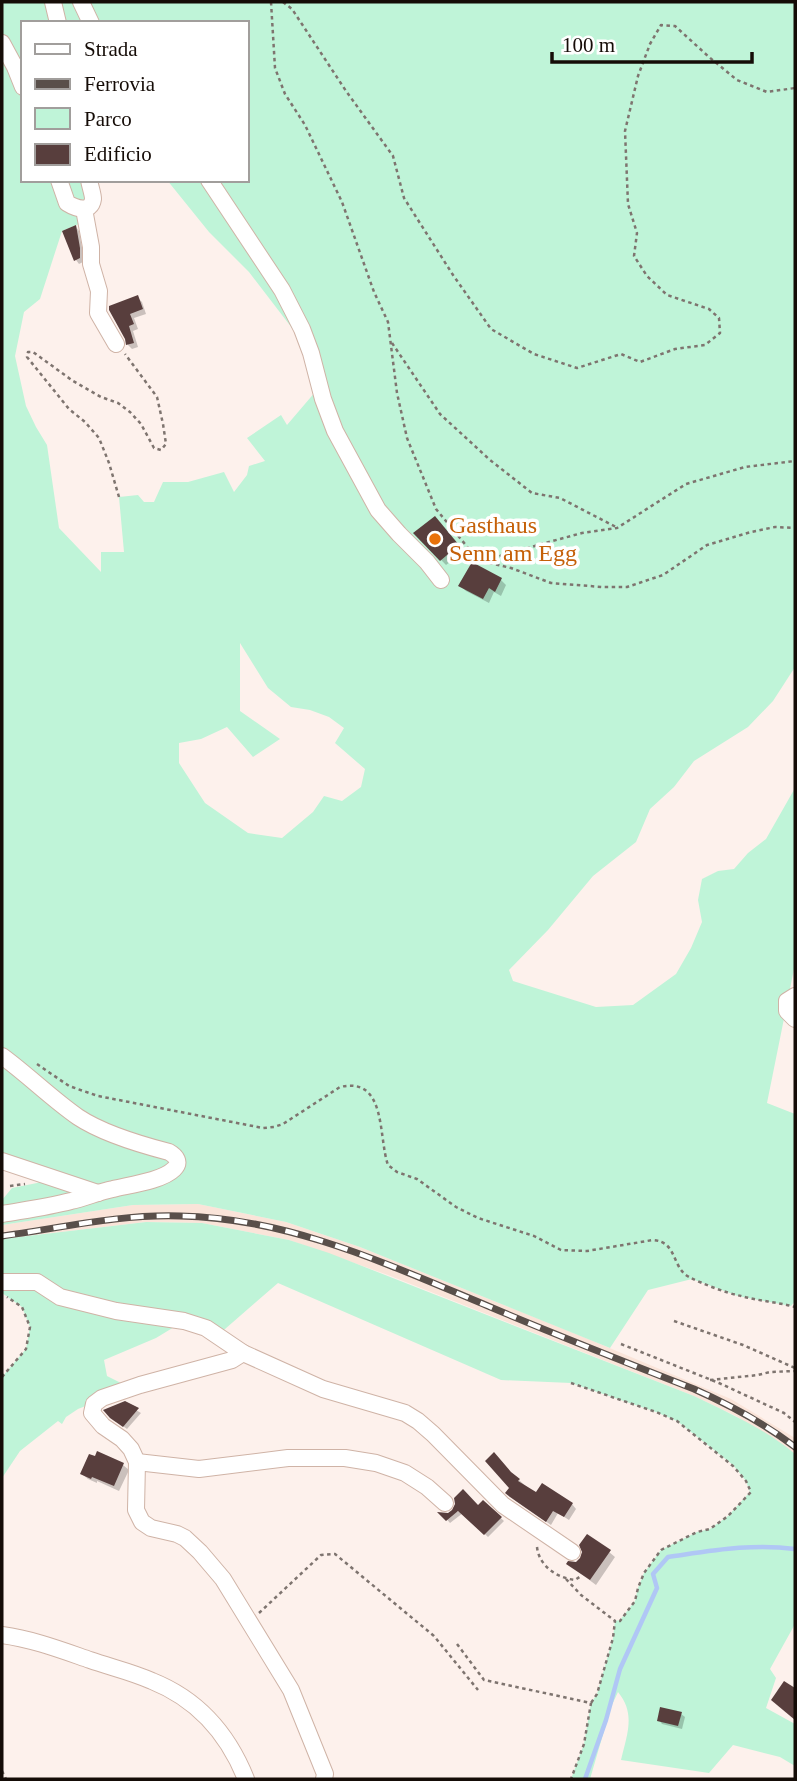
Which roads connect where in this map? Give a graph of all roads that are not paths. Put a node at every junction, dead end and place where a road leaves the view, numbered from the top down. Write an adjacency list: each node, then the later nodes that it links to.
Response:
1 (53, 2): 3 (street)
2 (81, 2): 4 (street)
3 (58, 21)
4 (90, 21)
5 (2, 43): 6 (street)
6 (21, 81)
7 (60, 182): 10 (street)
8 (89, 182): 10 (street)
9 (210, 182): 12 (street)
10 (84, 209): 11 (street)
11 (116, 344)
12 (441, 580)
13 (795, 996): 14 (street)
14 (795, 1019)
15 (2, 1056): 17 (street)
16 (2, 1161): 17 (street)
17 (98, 1193): 18 (street)
18 (2, 1214)
19 (2, 1282): 20 (street)
20 (243, 1353): 21 (street); 23 (street)
21 (137, 1462): 22 (street); 26 (street)
22 (445, 1503)
23 (572, 1552)
24 (2, 1635): 25 (street)
25 (246, 1779)
26 (324, 1779)

